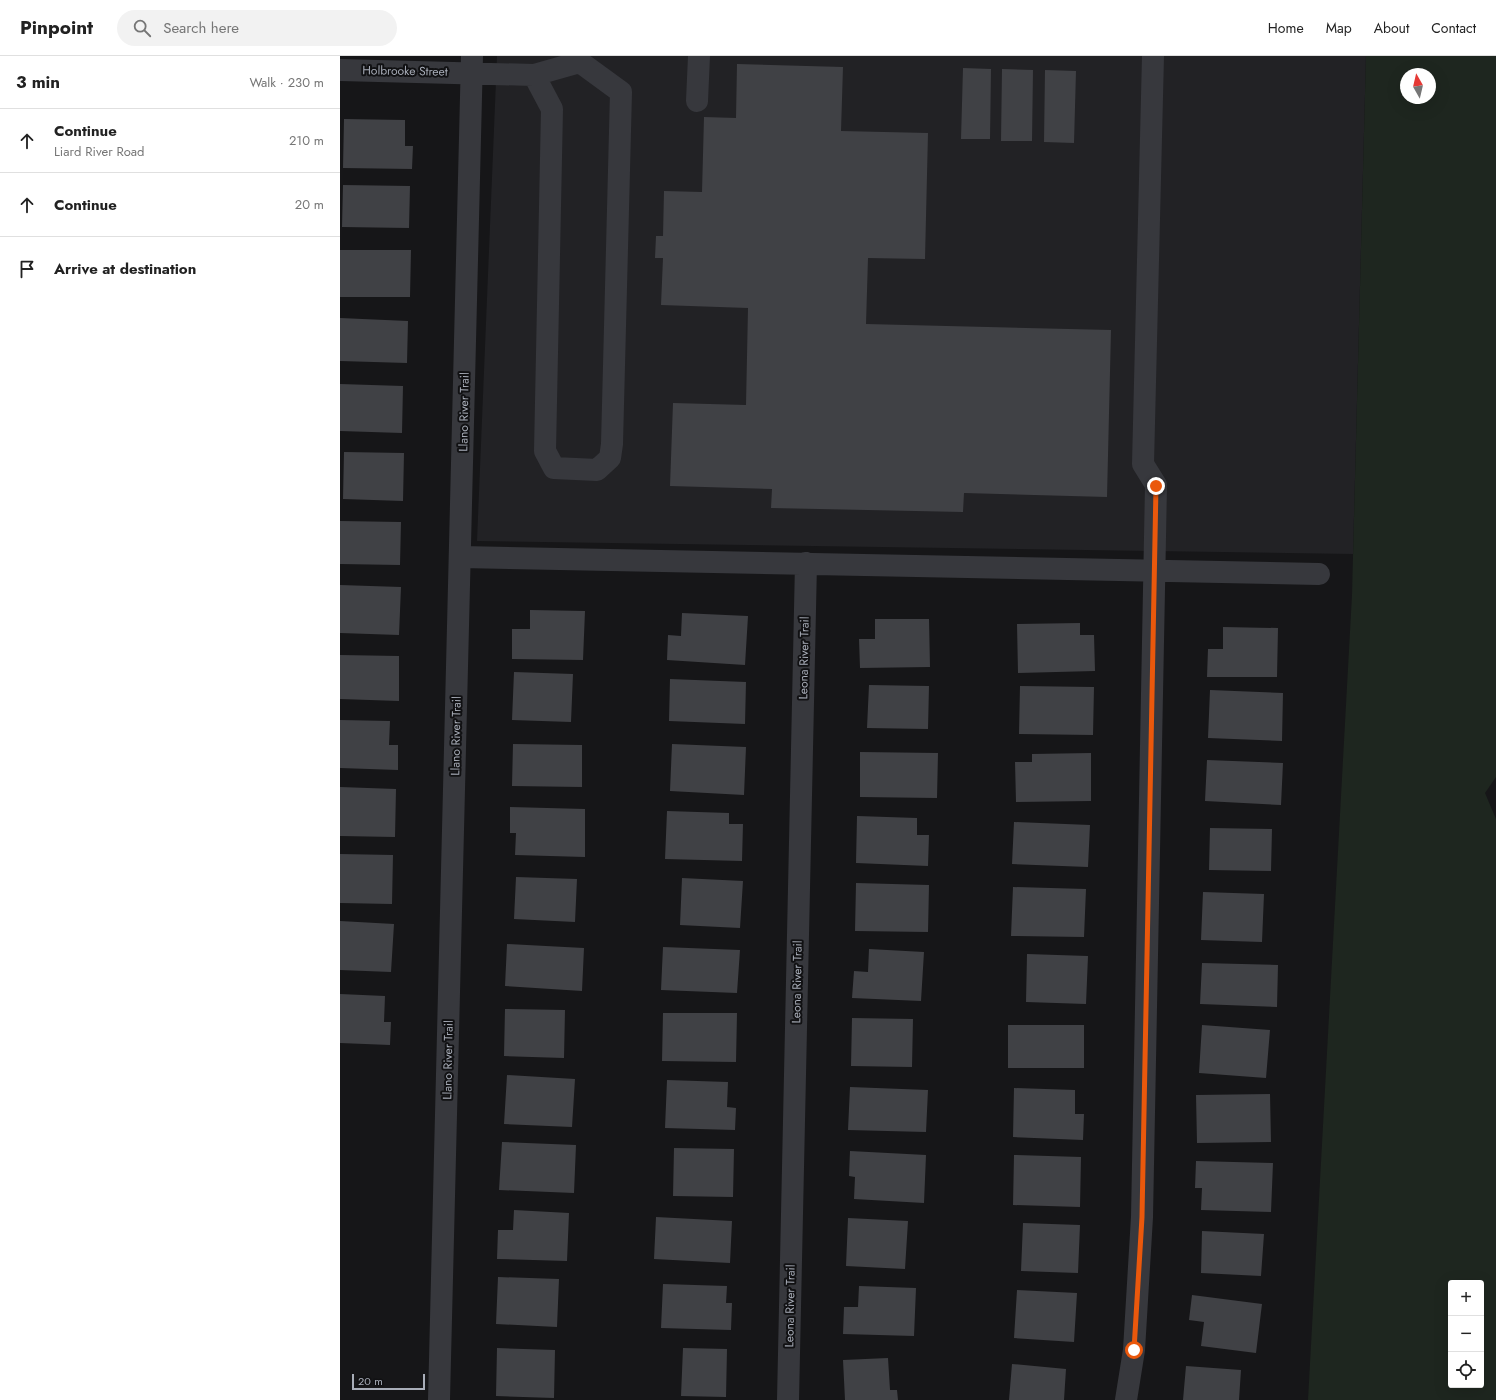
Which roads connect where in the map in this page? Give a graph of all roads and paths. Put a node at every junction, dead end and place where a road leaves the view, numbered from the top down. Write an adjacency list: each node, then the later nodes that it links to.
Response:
1 (699, 56): 6 (street)
2 (1153, 56): 9 (street)
3 (471, 64): 4 (street, Holbrooke Street); 5 (street, Holbrooke Street); 7 (street, Llano River Trail)
4 (340, 70)
5 (534, 75): 5 (street, Holbrooke Street)
6 (697, 101)
7 (461, 556): 8 (street); 11 (street, Llano River Trail)
8 (806, 564): 9 (street); 12 (street, Leona River Trail)
9 (1154, 571): 10 (street); 13 (street)
10 (1319, 574)
11 (439, 1400)
12 (788, 1400)
13 (1126, 1400)

